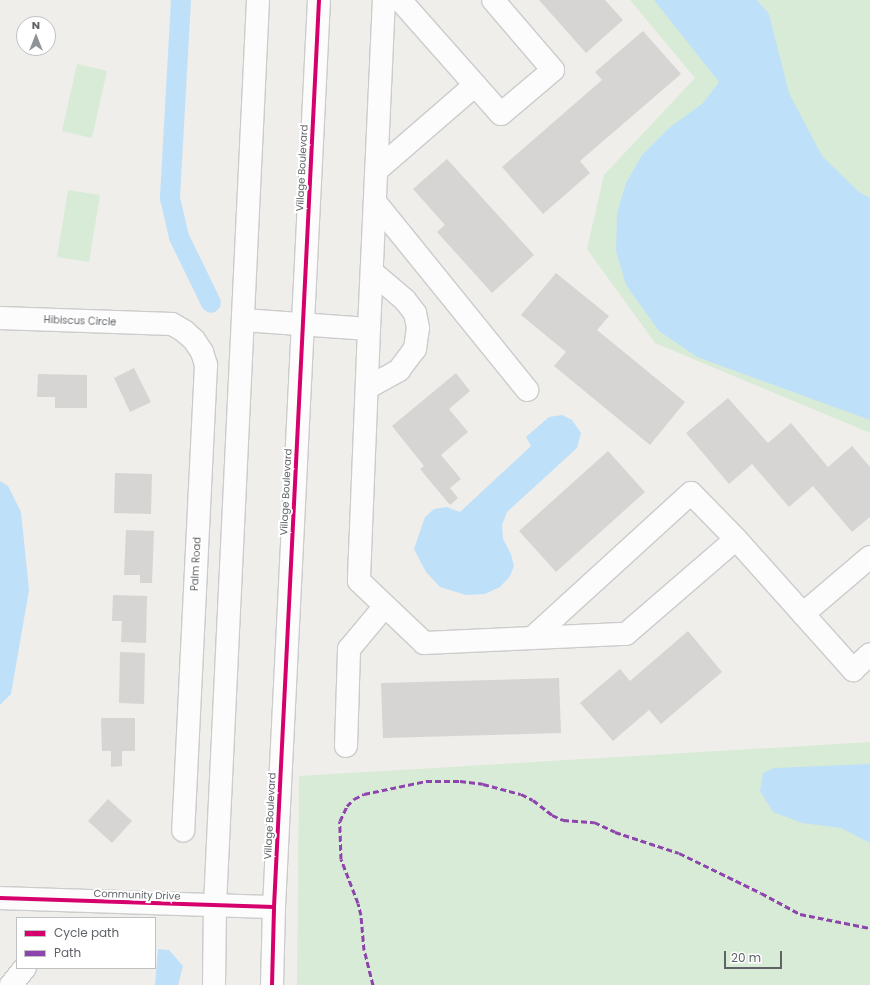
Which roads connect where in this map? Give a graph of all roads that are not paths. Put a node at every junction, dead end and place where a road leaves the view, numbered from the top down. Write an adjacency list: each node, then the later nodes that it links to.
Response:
1 (258, 0): 11 (street)
2 (319, 0): 12 (street, Village Boulevard)
3 (384, 0): 7 (street)
4 (400, 0): 6 (street)
5 (493, 0): 6 (street)
6 (475, 85): 7 (street)
7 (376, 170): 8 (street)
8 (375, 202): 9 (street); 16 (street)
9 (372, 272): 14 (street); 15 (street)
10 (0, 318): 13 (street, Hibiscus Circle)
11 (242, 320): 12 (street); 26 (street)
12 (303, 323): 14 (street); 27 (street, Village Boulevard)
13 (160, 324): 24 (street, Palm Road)
14 (369, 328): 15 (street)
15 (367, 388): 19 (street)
16 (527, 390)
17 (736, 539): 20 (street); 21 (street); 21 (street)
18 (870, 557): 20 (street)
19 (385, 606): 21 (street); 23 (street)
20 (803, 614): 22 (street)
21 (532, 638)
22 (870, 654)
23 (346, 746)
24 (183, 830)
25 (0, 898): 28 (street, Community Drive)
26 (215, 905): 27 (street, Community Drive); 28 (street, Community Drive); 31 (street)
27 (274, 907): 32 (street, Village Boulevard)
28 (31, 909)
29 (23, 969): 30 (street)
30 (11, 985)
31 (214, 985)
32 (272, 985)

